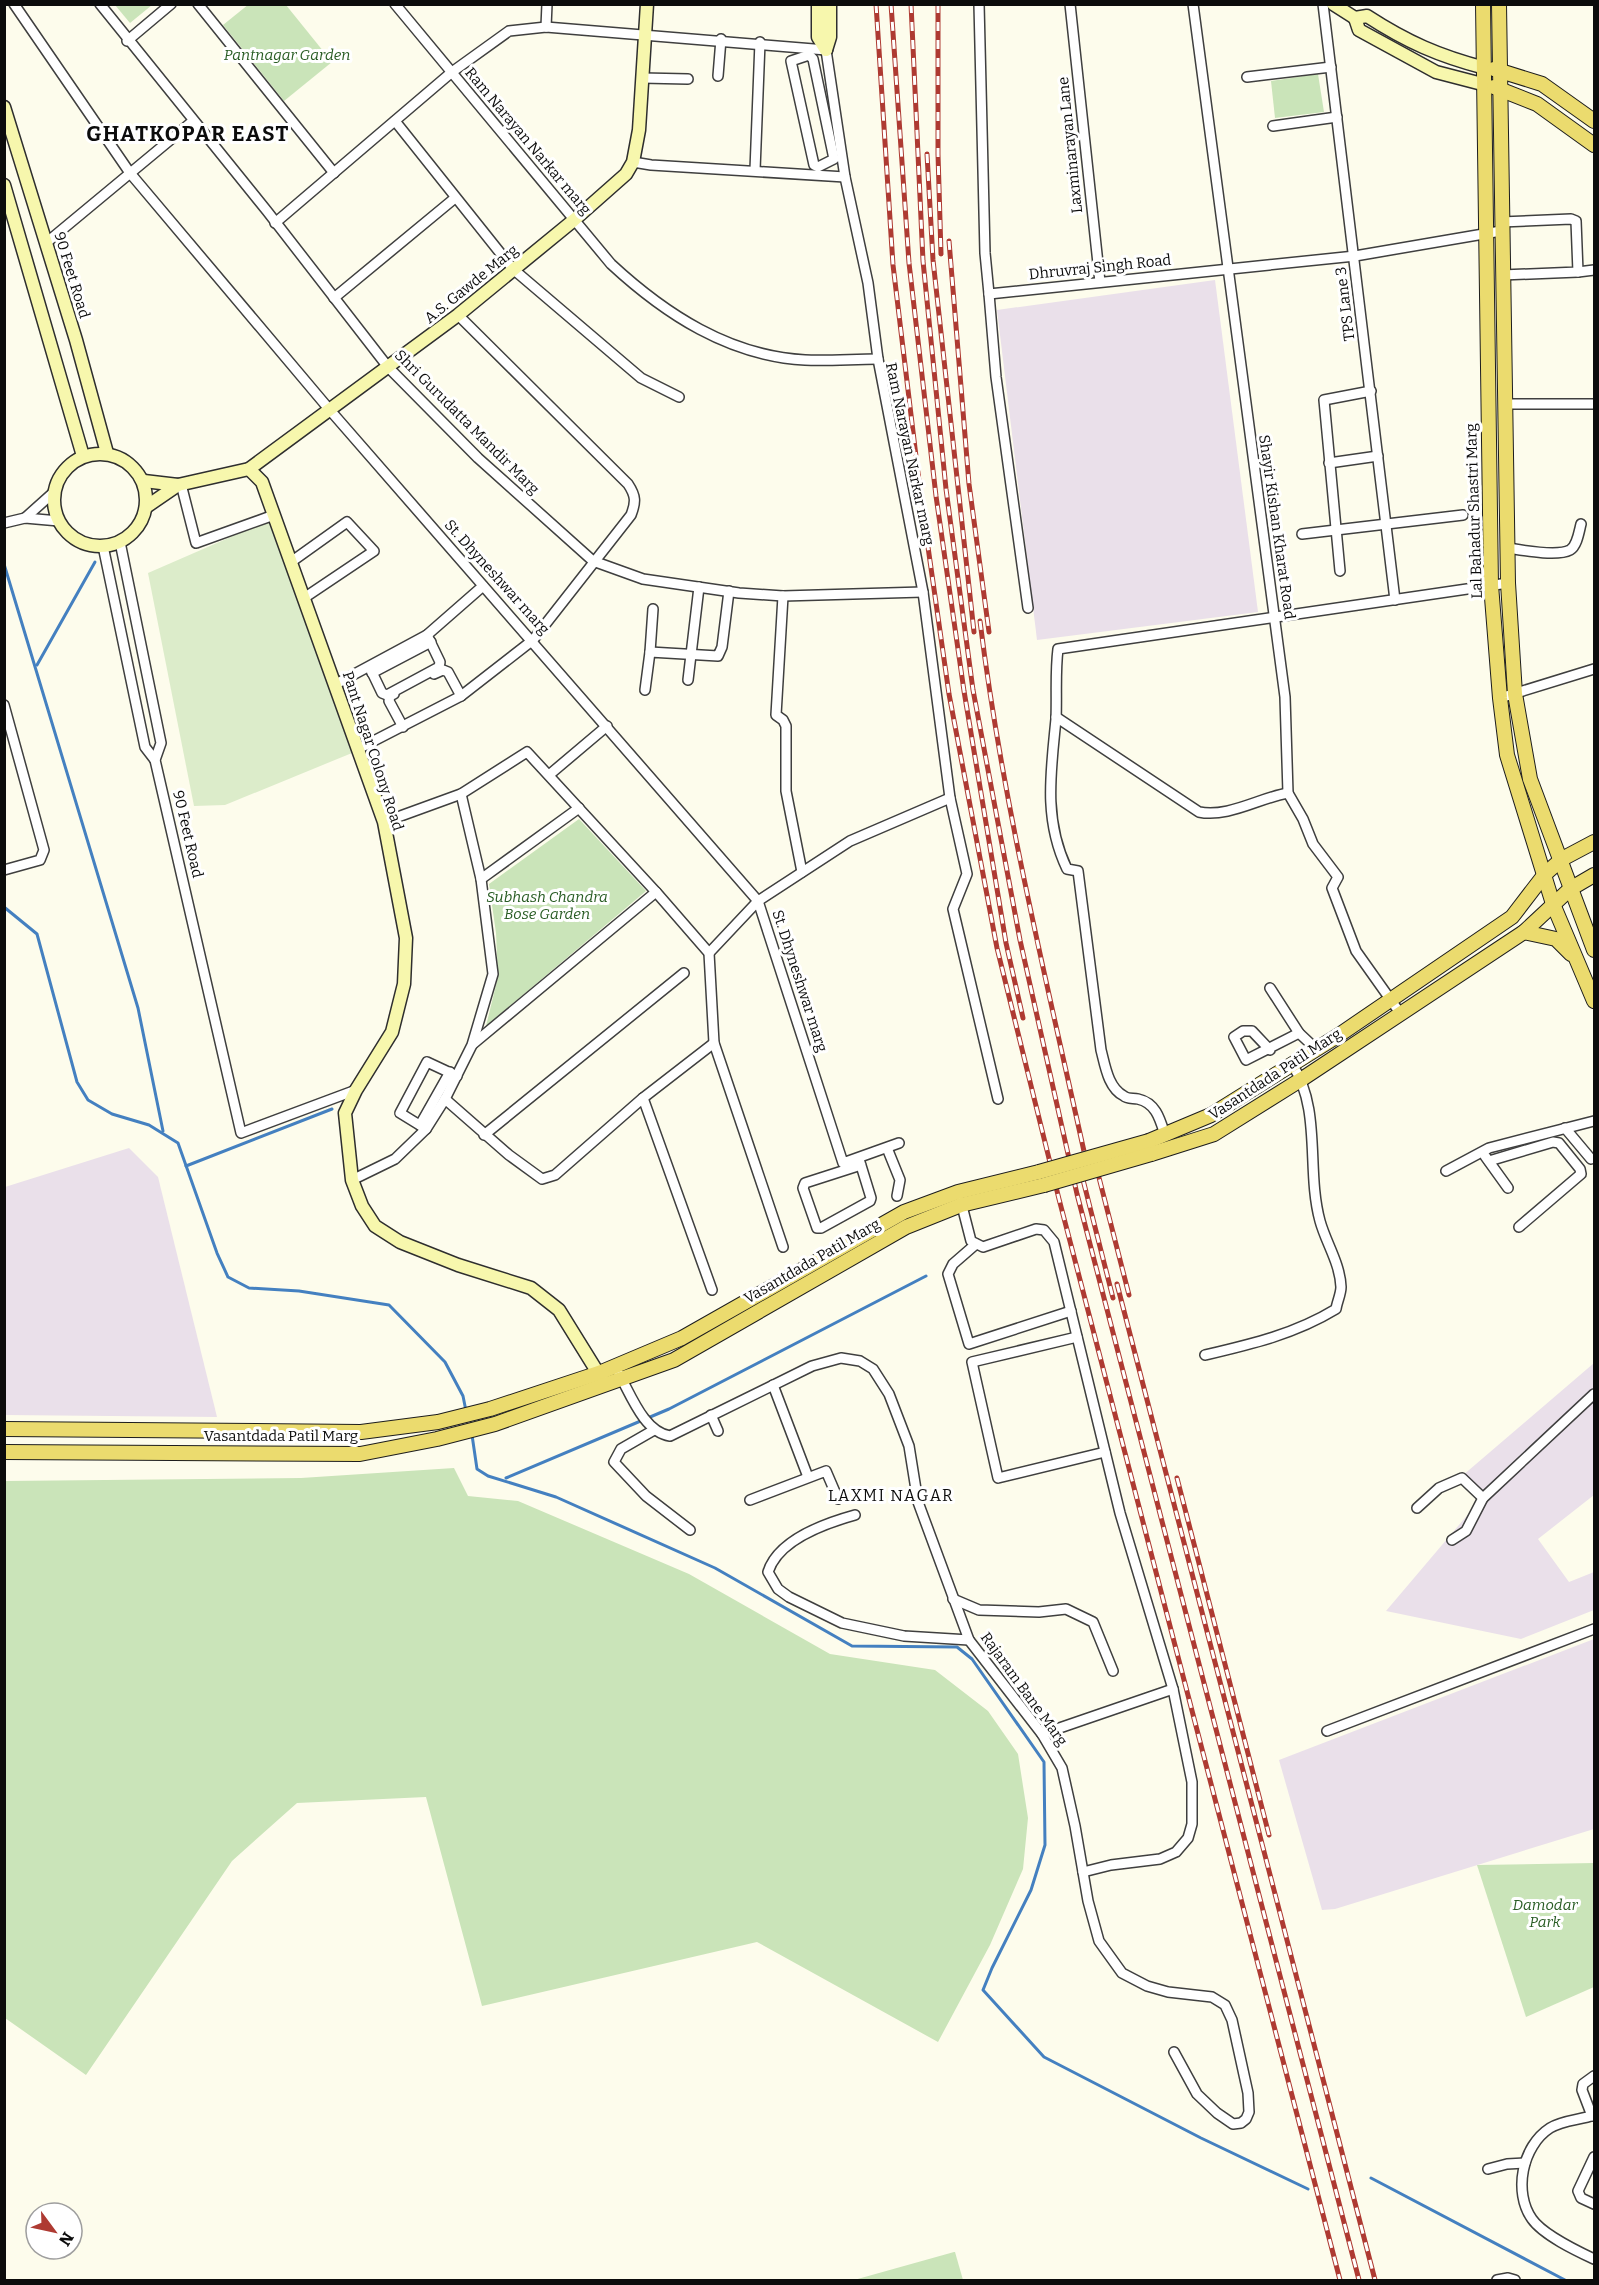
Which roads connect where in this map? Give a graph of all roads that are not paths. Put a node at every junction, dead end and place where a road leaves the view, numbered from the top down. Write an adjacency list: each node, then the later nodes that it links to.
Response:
1 (14, 4): 47 (street, St. Dhyneshwar marg)
2 (100, 4): 21 (street, Shri Gurudatta Mandir Marg)
3 (171, 4): 21 (street)
4 (198, 4): 48 (street)
5 (395, 4): 30 (street, Ram Narayan Narkar marg)
6 (547, 4): 18 (street)
7 (646, 4): 19 (street)
8 (818, 4): 23 (street)
9 (830, 4): 23 (street)
10 (979, 4): 64 (street)
11 (1070, 4): 63 (street, Laxminarayan Lane)
12 (1193, 4): 58 (street, Shayir Kishan Kharat Road)
13 (1323, 4): 26 (street, TPS Lane 3)
14 (1333, 4): 17 (street)
15 (1483, 4): 27 (main road, Lal Bahadur Shastri Marg)
16 (1499, 4): 29 (main road, Lal Bahadur Shastri Marg)
17 (1355, 18): 27 (street); 35 (street)
18 (546, 27): 19 (street); 30 (street)
19 (645, 33): 20 (street); 33 (street)
20 (721, 39): 22 (street); 31 (street)
21 (128, 41): 40 (street, Shri Gurudatta Mandir Marg)
22 (760, 42): 24 (street); 46 (street)
23 (826, 50): 24 (street); 25 (street)
24 (805, 52): 28 (street); 28 (street)
25 (828, 67): 28 (street); 49 (street)
26 (1331, 67): 32 (street); 38 (street, TPS Lane 3)
27 (1485, 68): 29 (main road); 35 (main road, Lal Bahadur Shastri Marg)
28 (815, 70)
29 (1502, 71): 36 (main road, Lal Bahadur Shastri Marg); 39 (main road)
30 (452, 72): 41 (street); 52 (street, Ram Narayan Narkar marg)
31 (718, 76)
32 (1247, 77)
33 (642, 78): 34 (street); 45 (street)
34 (688, 79)
35 (1486, 85): 36 (main road); 55 (main road, Lal Bahadur Shastri Marg)
36 (1500, 88): 43 (main road); 54 (main road, Lal Bahadur Shastri Marg)
37 (4, 107): 56 (street, 90 Feet Road)
38 (1337, 117): 42 (street); 57 (street, TPS Lane 3)
39 (1593, 120): 43 (main road)
40 (193, 121): 47 (street); 53 (street, Shri Gurudatta Mandir Marg)
41 (395, 121): 48 (street); 51 (street)
42 (1273, 126)
43 (1580, 135): 44 (main road)
44 (1594, 145)
45 (633, 162): 46 (street); 52 (street, A.S. Gawde Marg)
46 (755, 170): 49 (street)
47 (130, 173): 56 (street); 73 (street, St. Dhyneshwar marg)
48 (334, 173): 53 (street)
49 (845, 177): 67 (street)
50 (4, 185): 75 (street)
51 (455, 198): 59 (street); 65 (street)
52 (574, 220): 59 (street, A.S. Gawde Marg); 67 (street, Ram Narayan Narkar marg)
53 (275, 223): 65 (street, Shri Gurudatta Mandir Marg)
54 (1501, 227): 55 (street, Dhruvraj Singh Road); 61 (street, Dhruvraj Singh Road); 62 (main road, Lal Bahadur Shastri Marg)
55 (1486, 235): 57 (street, Dhruvraj Singh Road); 99 (main road, Lal Bahadur Shastri Marg)
56 (46, 243): 74 (street, 90 Feet Road)
57 (1355, 256): 58 (street, Dhruvraj Singh Road); 69 (street, TPS Lane 3)
58 (1227, 268): 63 (street, Dhruvraj Singh Road); 109 (street, Shayir Kishan Kharat Road)
59 (513, 269): 66 (street, A.S. Gawde Marg); 70 (street)
60 (1594, 270): 61 (street)
61 (1578, 272): 62 (street)
62 (1502, 274): 71 (main road, Lal Bahadur Shastri Marg)
63 (1100, 282): 64 (street, Dhruvraj Singh Road)
64 (989, 294): 107 (street)
65 (334, 298): 68 (street, Shri Gurudatta Mandir Marg)
66 (458, 315): 68 (street, A.S. Gawde Marg); 96 (street)
67 (878, 359): 103 (street, Ram Narayan Narkar marg)
68 (388, 367): 73 (street, A.S. Gawde Marg); 96 (street, Shri Gurudatta Mandir Marg)
69 (1371, 391): 76 (street, TPS Lane 3); 77 (street)
70 (679, 397)
71 (1504, 404): 72 (street); 94 (main road, Lal Bahadur Shastri Marg)
72 (1594, 404)
73 (329, 409): 78 (street, A.S. Gawde Marg); 100 (street, St. Dhyneshwar marg)
74 (107, 453): 75 (street); 79 (street)
75 (83, 456): 81 (street)
76 (1378, 456): 77 (street); 87 (street, TPS Lane 3)
77 (1329, 463): 90 (street)
78 (249, 469): 80 (street, A.S. Gawde Marg); 84 (street, Pant Nagar Colony Road)
79 (144, 480): 80 (street, A.S. Gawde Marg); 82 (street)
80 (180, 485): 82 (street, A.S. Gawde Marg); 84 (street)
81 (54, 492): 85 (street); 86 (street)
82 (146, 507): 92 (street)
83 (1463, 514): 87 (street)
84 (274, 515): 95 (street, Pant Nagar Colony Road)
85 (25, 518): 86 (street); 88 (street)
86 (59, 521): 93 (street)
87 (1386, 523): 90 (street); 106 (street, TPS Lane 3)
88 (4, 524)
89 (1581, 524): 94 (street)
90 (1335, 529): 91 (street); 97 (street)
91 (1302, 534)
92 (120, 542): 93 (street); 128 (street, 90 Feet Road)
93 (103, 546): 128 (street)
94 (1508, 548): 98 (main road, Lal Bahadur Shastri Marg)
95 (291, 561): 105 (street, Pant Nagar Colony Road); 105 (street)
96 (592, 561): 101 (street, Shri Gurudatta Mandir Marg); 111 (street)
97 (1340, 571)
98 (1508, 583): 99 (street); 120 (main road, Lal Bahadur Shastri Marg)
99 (1491, 585): 106 (street); 121 (main road, Lal Bahadur Shastri Marg)
100 (483, 586): 110 (street); 111 (street, St. Dhyneshwar marg)
101 (699, 587): 102 (street, Shri Gurudatta Mandir Marg); 113 (street)
102 (729, 591): 104 (street, Shri Gurudatta Mandir Marg); 113 (street)
103 (923, 592): 104 (street, Shri Gurudatta Mandir Marg); 132 (street, Ram Narayan Narkar marg)
104 (783, 596): 138 (street)
105 (304, 598): 117 (street, Pant Nagar Colony Road)
106 (1395, 600): 109 (street)
107 (1028, 608)
108 (653, 609): 112 (street)
109 (1274, 617): 123 (street); 130 (street, Shayir Kishan Kharat Road)
110 (429, 638): 115 (street); 115 (street)
111 (533, 640): 119 (street); 125 (street, St. Dhyneshwar marg)
112 (650, 652): 113 (street); 118 (street)
113 (691, 654): 116 (street)
114 (1594, 669): 120 (street)
115 (371, 670): 117 (street)
116 (688, 680)
117 (336, 684): 127 (street, Pant Nagar Colony Road)
118 (645, 690)
119 (460, 694): 124 (street); 124 (street)
120 (1515, 694): 121 (street); 136 (main road, Lal Bahadur Shastri Marg)
121 (1500, 699): 139 (main road, Lal Bahadur Shastri Marg)
122 (4, 705): 126 (street)
123 (1056, 717): 130 (street); 177 (street)
124 (402, 724): 127 (street)
125 (607, 726): 129 (street); 144 (street, St. Dhyneshwar marg)
126 (8, 733): 137 (street)
127 (358, 749): 134 (street, Pant Nagar Colony Road)
128 (155, 760): 169 (street, 90 Feet Road)
129 (549, 775): 131 (street); 133 (street)
130 (1288, 793): 156 (street)
131 (461, 794): 134 (street); 141 (street)
132 (950, 798): 138 (street); 172 (street, Ram Narayan Narkar marg)
133 (579, 808): 141 (street); 143 (street)
134 (384, 822): 169 (street, Pant Nagar Colony Road)
135 (1594, 842): 136 (main road, Vasantdada Patil Marg)
136 (1562, 859): 139 (main road, Vasantdada Patil Marg); 142 (main road, Lal Bahadur Shastri Marg)
137 (4, 870)
138 (802, 872): 144 (street)
139 (1545, 874): 145 (main road, Lal Bahadur Shastri Marg); 147 (main road, Vasantdada Patil Marg)
140 (1594, 875): 142 (main road, Vasantdada Patil Marg)
141 (481, 879): 162 (street)
142 (1570, 889): 145 (main road, Vasantdada Patil Marg); 149 (main road, Lal Bahadur Shastri Marg)
143 (656, 892): 150 (street); 162 (street)
144 (758, 901): 150 (street); 185 (street, St. Dhyneshwar marg)
145 (1553, 904): 146 (main road, Vasantdada Patil Marg); 151 (main road, Lal Bahadur Shastri Marg)
146 (1524, 932): 148 (main road, Vasantdada Patil Marg); 151 (main road)
147 (1487, 934): 148 (main road); 152 (main road, Vasantdada Patil Marg)
148 (1496, 950): 154 (main road, Vasantdada Patil Marg)
149 (1594, 950)
150 (709, 954): 161 (street)
151 (1579, 962): 157 (main road, Lal Bahadur Shastri Marg)
152 (1439, 967): 154 (main road); 156 (main road, Vasantdada Patil Marg)
153 (684, 973): 176 (street)
154 (1448, 982): 158 (main road, Vasantdada Patil Marg)
155 (1270, 988): 159 (street)
156 (1391, 999): 158 (street); 160 (main road, Vasantdada Patil Marg)
157 (1594, 1001)
158 (1400, 1013): 163 (main road, Vasantdada Patil Marg)
159 (1299, 1032): 164 (street); 165 (street)
160 (1339, 1035): 163 (main road); 164 (main road, Vasantdada Patil Marg)
161 (714, 1043): 170 (street); 193 (street)
162 (472, 1045): 167 (street)
163 (1346, 1048): 168 (main road, Vasantdada Patil Marg)
164 (1316, 1049): 166 (main road, Vasantdada Patil Marg)
165 (1270, 1050)
166 (1292, 1064): 168 (street); 177 (main road, Vasantdada Patil Marg)
167 (453, 1074): 171 (street); 174 (street); 174 (street)
168 (1302, 1079): 180 (main road, Vasantdada Patil Marg); 197 (street)
169 (356, 1090): 187 (street, Pant Nagar Colony Road)
170 (643, 1098): 176 (street); 194 (street)
171 (445, 1099): 174 (street); 176 (street)
172 (998, 1099)
173 (1594, 1121): 175 (street)
174 (423, 1127): 187 (street)
175 (1565, 1128): 181 (street); 182 (street)
176 (484, 1135)
177 (1165, 1135): 180 (main road, Vasantdada Patil Marg)
178 (899, 1143): 179 (street)
179 (887, 1148): 184 (street); 189 (street)
180 (1144, 1149): 190 (main road, Vasantdada Patil Marg, bridge)
181 (1482, 1152): 183 (street); 186 (street)
182 (1592, 1159)
183 (1489, 1161): 188 (street); 191 (street)
184 (860, 1162): 185 (street); 185 (street)
185 (844, 1166)
186 (1446, 1171)
187 (352, 1180): 199 (street, Pant Nagar Colony Road)
188 (1508, 1188)
189 (897, 1196)
190 (960, 1199): 192 (street); 198 (main road, Vasantdada Patil Marg)
191 (1519, 1227)
192 (976, 1244): 195 (street); 195 (street)
193 (783, 1247)
194 (712, 1290)
195 (1071, 1311): 196 (street)
196 (1077, 1337): 208 (street); 208 (street)
197 (1205, 1355)
198 (618, 1373): 199 (main road, Vasantdada Patil Marg); 204 (street)
199 (602, 1379): 205 (main road, Vasantdada Patil Marg); 209 (main road, Vasantdada Patil Marg)
200 (773, 1385): 202 (street, Rajaram Bane Marg); 210 (street); 218 (street, Rajaram Bane Marg)
201 (1594, 1394): 211 (street)
202 (711, 1415): 204 (street, Rajaram Bane Marg); 206 (street)
203 (4, 1429): 205 (main road, Vasantdada Patil Marg)
204 (654, 1430): 216 (street)
205 (204, 1431): 209 (main road)
206 (717, 1431)
207 (4, 1452): 209 (main road, Vasantdada Patil Marg)
208 (1105, 1452): 222 (street)
209 (203, 1453)
210 (808, 1477): 212 (street); 213 (street)
211 (1483, 1498): 214 (street); 217 (street)
212 (838, 1499)
213 (750, 1500)
214 (1417, 1508)
215 (855, 1515): 220 (street)
216 (690, 1530)
217 (1452, 1540)
218 (953, 1599): 220 (street, Rajaram Bane Marg); 221 (street)
219 (1594, 1629): 223 (street)
220 (969, 1640): 224 (street, Rajaram Bane Marg)
221 (1113, 1671)
222 (1173, 1689): 224 (street); 225 (street)
223 (1328, 1731)
224 (1042, 1734): 225 (street, Rajaram Bane Marg)
225 (1083, 1872): 226 (street, Rajaram Bane Marg)
226 (1174, 2052)
227 (1594, 2076): 228 (street)
228 (1593, 2116): 230 (street)
229 (1594, 2157): 232 (street)
230 (1525, 2163): 231 (street); 233 (street)
231 (1488, 2169)
232 (1594, 2204)
233 (1594, 2259)
234 (1497, 2280): 235 (street)
235 (1515, 2280)

